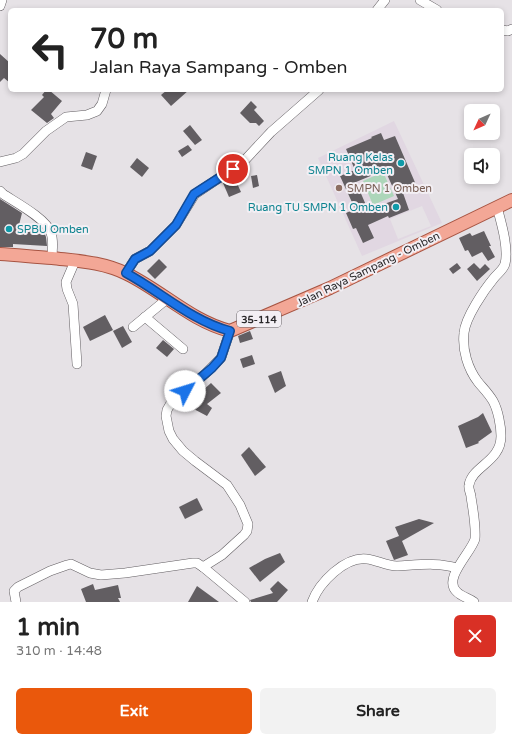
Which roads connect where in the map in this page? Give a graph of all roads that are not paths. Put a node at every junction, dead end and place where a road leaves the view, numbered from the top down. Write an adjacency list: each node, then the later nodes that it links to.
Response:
1 (2, 0): 4 (street)
2 (385, 0): 5 (street)
3 (420, 0): 6 (street)
4 (0, 6)
5 (379, 8)
6 (434, 8)
7 (105, 92): 9 (street)
8 (317, 92): 16 (street)
9 (0, 162)
10 (0, 191): 14 (street)
11 (512, 200): 12 (main road, Jalan Raya Sampang - Omben / 35-114)
12 (497, 207): 20 (main road, Jalan Raya Sampang - Omben / 35-114); 24 (street)
13 (0, 254): 14 (main road, 35-114)
14 (52, 258): 15 (main road, 35-114)
15 (75, 261): 16 (main road, 35-114); 22 (street)
16 (126, 273): 17 (main road, 35-114)
17 (167, 299): 18 (street); 20 (main road, 35-114)
18 (145, 317): 19 (street); 21 (street)
19 (132, 327)
20 (230, 331): 23 (street)
21 (182, 348)
22 (77, 364)
23 (203, 567): 25 (street); 26 (street)
24 (457, 568): 27 (street); 28 (street)
25 (16, 602)
26 (246, 602)
27 (312, 602)
28 (474, 602)

